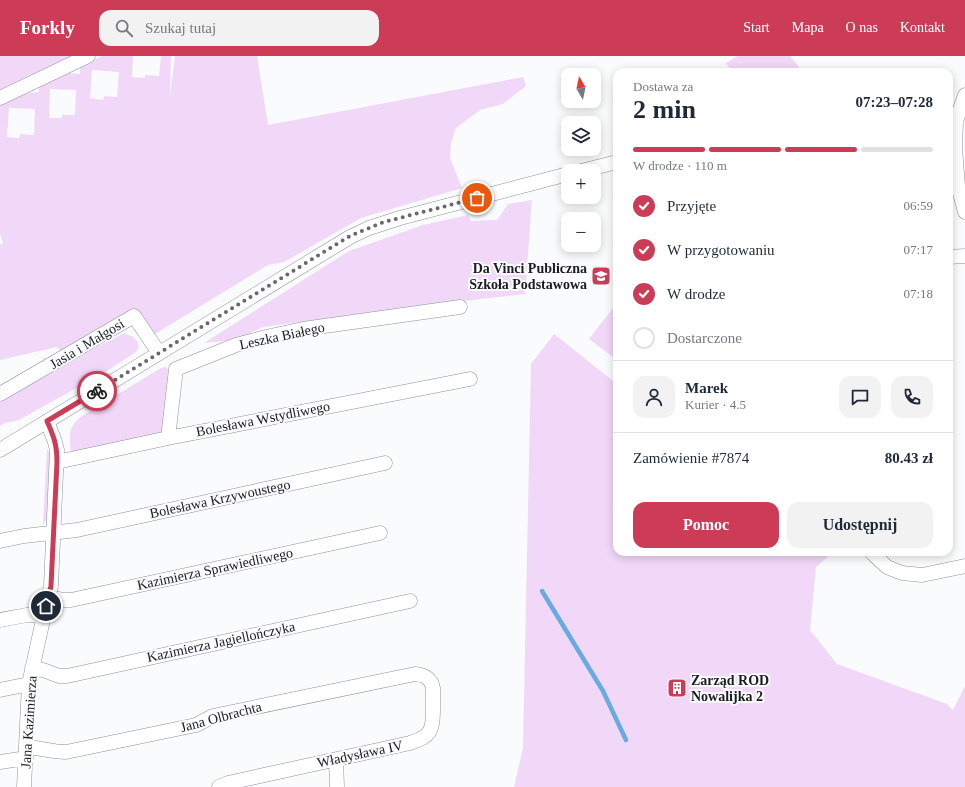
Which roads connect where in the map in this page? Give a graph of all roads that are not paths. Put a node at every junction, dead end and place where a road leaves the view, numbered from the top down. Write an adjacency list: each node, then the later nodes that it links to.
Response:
1 (88, 56): 3 (street)
2 (965, 95): 4 (street)
3 (0, 98)
4 (953, 118)
5 (953, 129): 9 (street)
6 (613, 163): 7 (street)
7 (601, 166)
8 (561, 176): 13 (street)
9 (965, 212)
10 (953, 256): 11 (street)
11 (965, 256)
12 (460, 307): 17 (street, Leszka Białego)
13 (159, 353): 15 (street, Jasia i Małgosi); 16 (street)
14 (470, 379): 17 (street, Bolesława Wstydliwego)
15 (0, 394)
16 (47, 421): 18 (street); 19 (street, Jana Kazimierza)
17 (168, 438): 19 (street, Bolesława Wstydliwego)
18 (0, 450)
19 (57, 462): 21 (street, Jana Kazimierza)
20 (385, 463): 21 (street, Bolesława Krzywoustego)
21 (54, 533): 23 (street, Bolesława Krzywoustego); 26 (street, Jana Kazimierza)
22 (380, 533): 26 (street, Kazimierza Sprawiedliwego)
23 (0, 542)
24 (875, 556): 25 (street)
25 (965, 566)
26 (49, 597): 28 (street, Jana Kazimierza)
27 (410, 601): 30 (street, Kazimierza Jagiellończyka)
28 (44, 615): 29 (street); 30 (street, Jana Kazimierza)
29 (0, 620)
30 (32, 669): 32 (street, Jana Kazimierza)
31 (415, 674): 34 (street, Jana Olbrachta); 35 (street, Władysława IV)
32 (29, 684): 33 (street); 34 (street, Jana Kazimierza)
33 (0, 690)
34 (26, 752): 36 (street, Jana Olbrachta); 37 (street, Jana Kazimierza)
35 (336, 760): 38 (street, Władysława IV); 39 (street)
36 (0, 762)
37 (24, 787)
38 (219, 787)
39 (337, 787)

